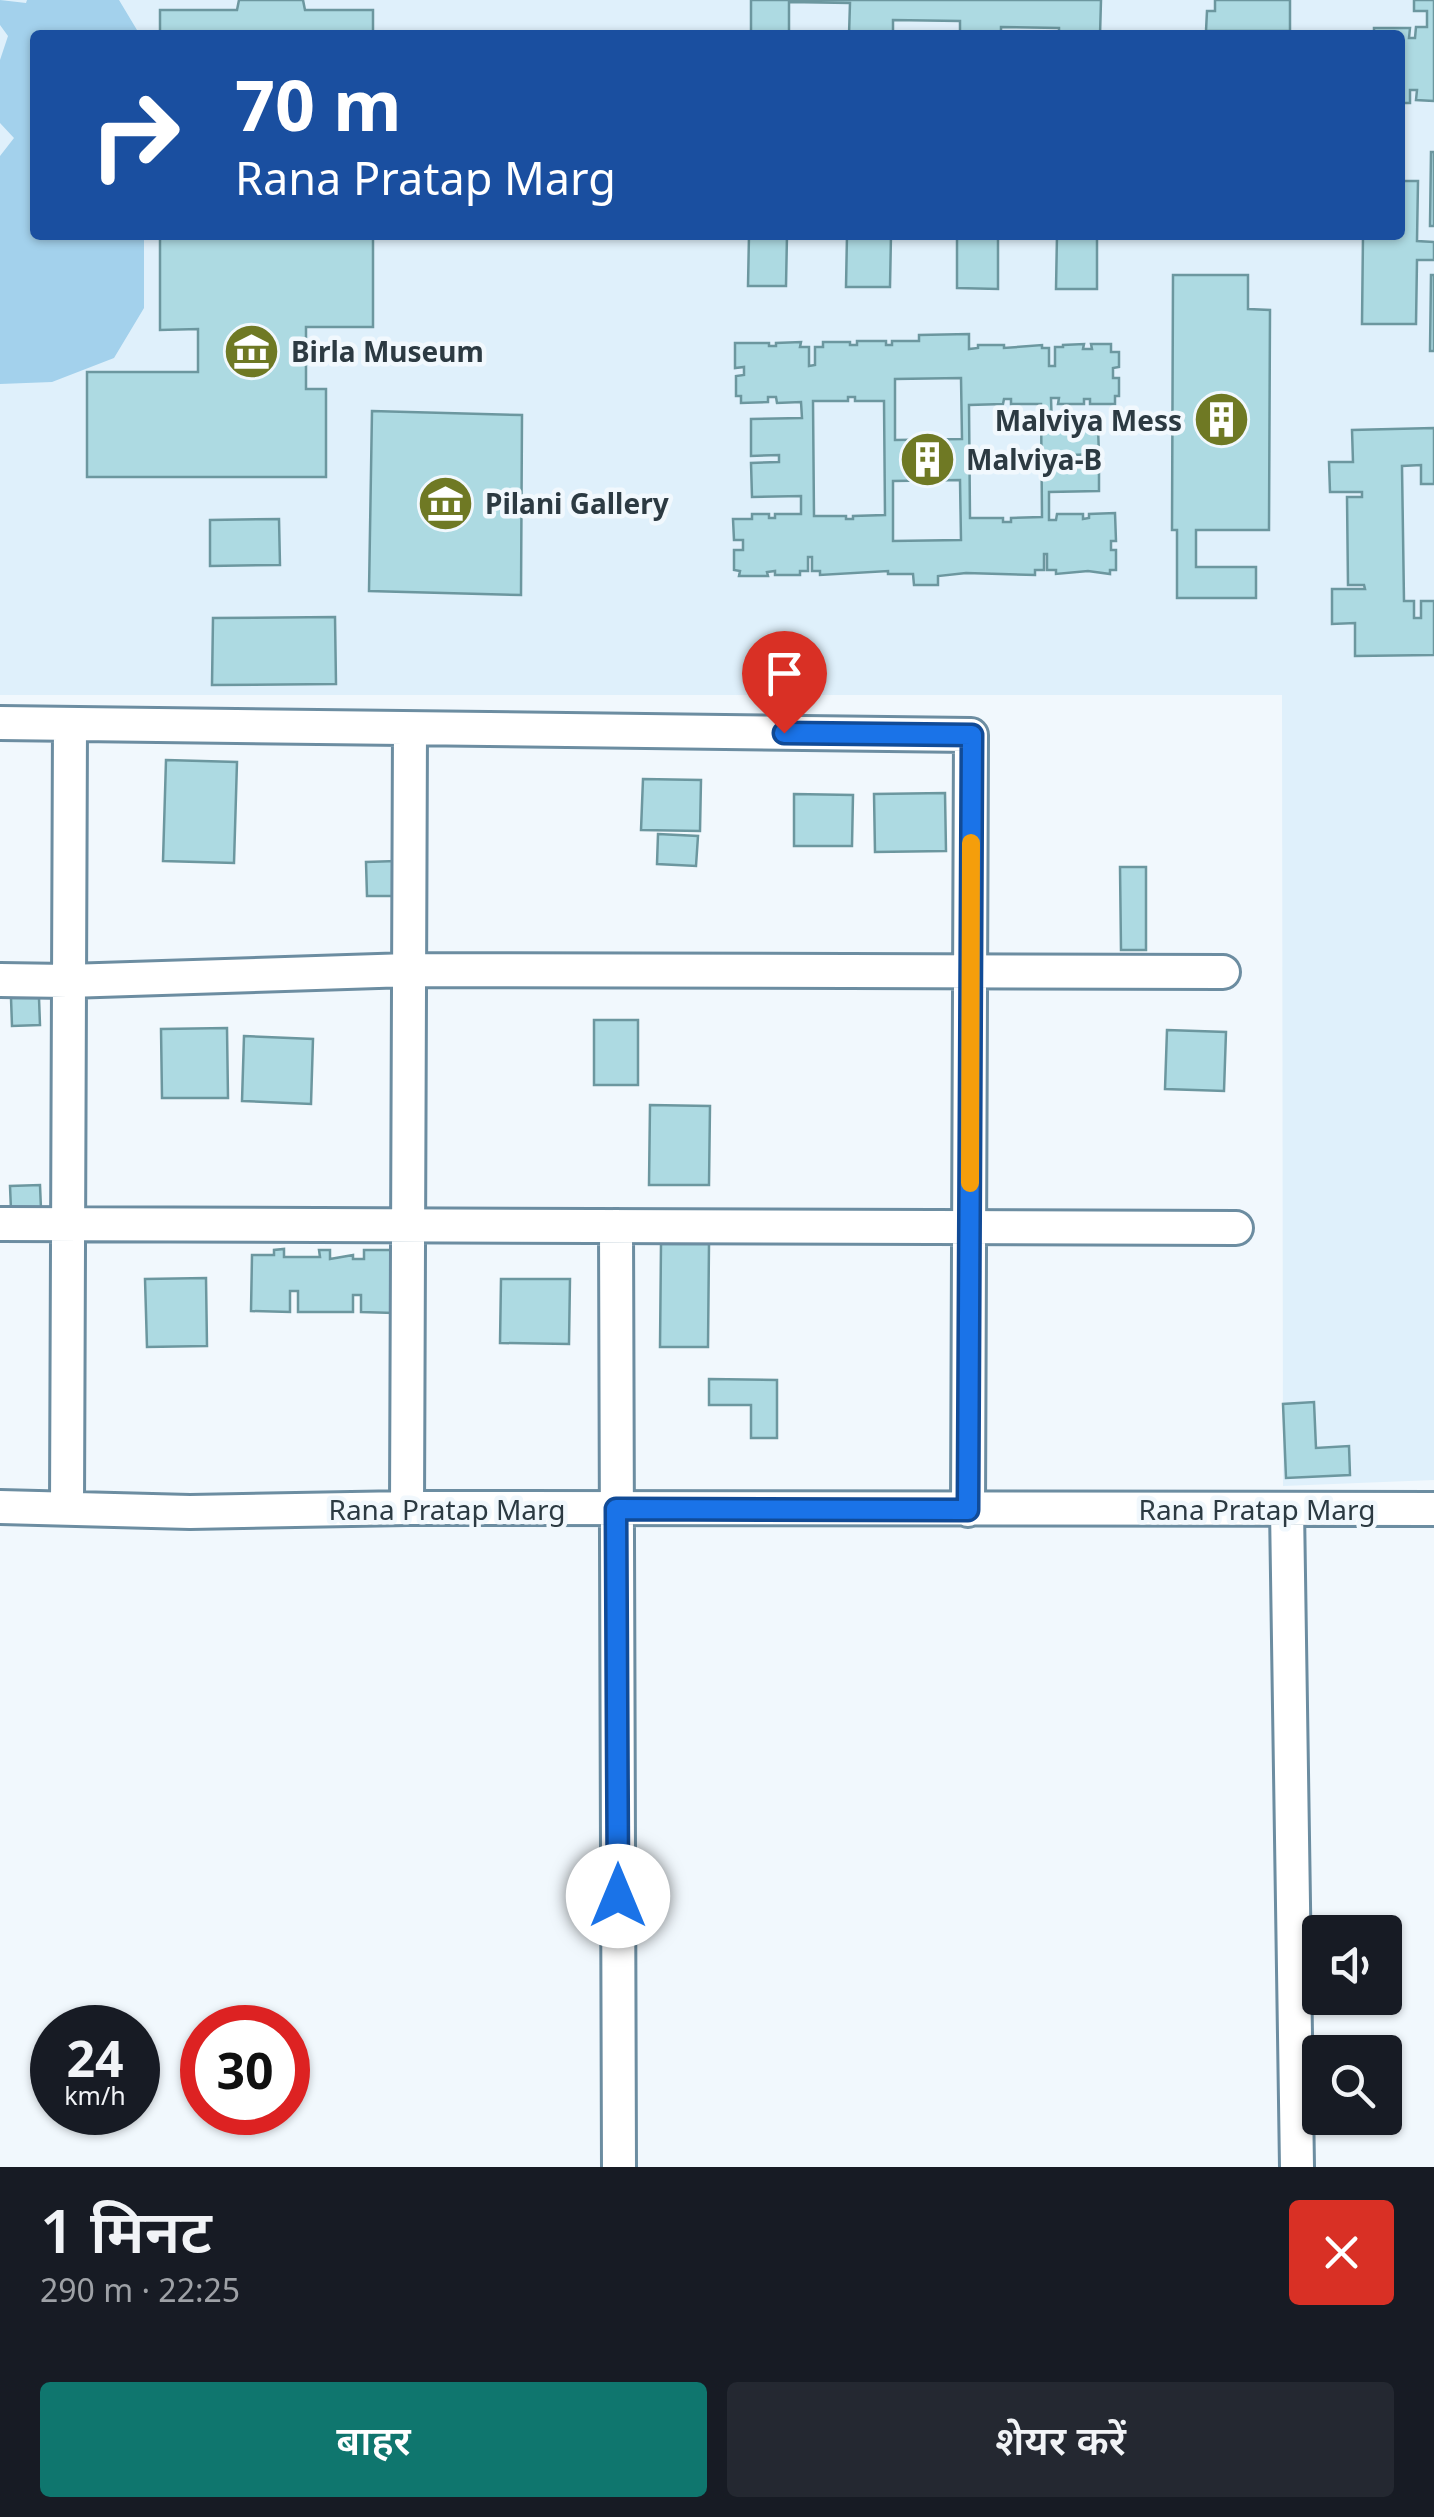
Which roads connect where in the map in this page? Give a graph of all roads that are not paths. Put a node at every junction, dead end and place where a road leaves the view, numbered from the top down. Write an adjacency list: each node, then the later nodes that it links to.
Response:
1 (0, 723): 2 (street)
2 (70, 725): 3 (street); 8 (street)
3 (410, 728): 4 (street); 5 (street)
4 (410, 970): 5 (street); 8 (street); 11 (street)
5 (970, 971): 6 (street); 13 (street)
6 (1223, 972)
7 (0, 980): 8 (street)
8 (68, 982): 10 (street)
9 (0, 1224): 10 (street)
10 (68, 1224): 11 (street); 16 (street)
11 (408, 1225): 12 (street); 17 (street)
12 (616, 1226): 13 (street); 18 (street)
13 (969, 1226): 14 (street); 20 (street)
14 (1236, 1228)
15 (0, 1507): 16 (street, Rana Pratap Marg)
16 (66, 1507): 17 (street, Rana Pratap Marg)
17 (407, 1508): 18 (street, Rana Pratap Marg)
18 (616, 1509): 20 (street, Rana Pratap Marg); 22 (street)
19 (1434, 1509): 21 (street, Rana Pratap Marg)
20 (968, 1510): 21 (street, Rana Pratap Marg)
21 (1287, 1510): 23 (street)
22 (619, 2167)
23 (1297, 2167)

